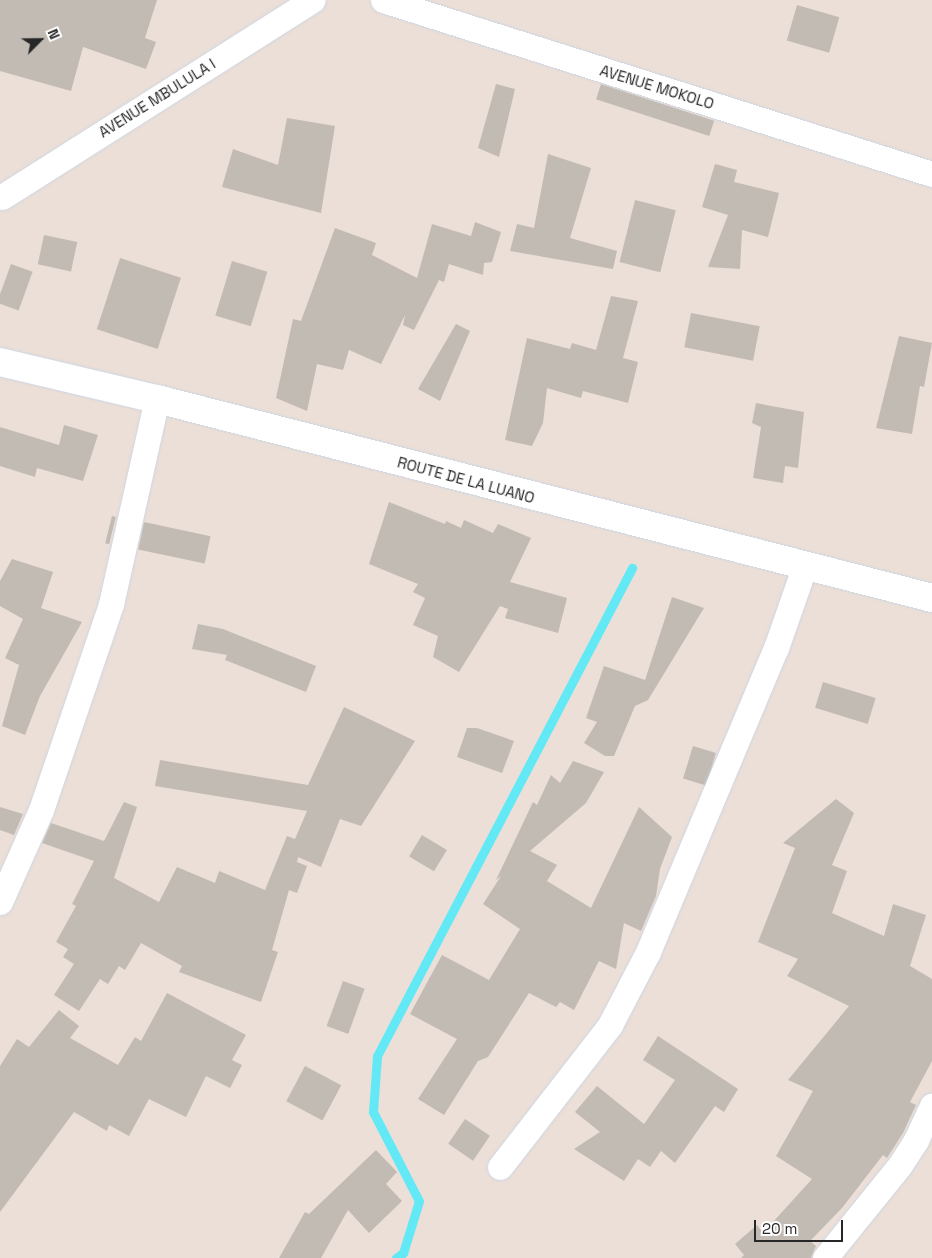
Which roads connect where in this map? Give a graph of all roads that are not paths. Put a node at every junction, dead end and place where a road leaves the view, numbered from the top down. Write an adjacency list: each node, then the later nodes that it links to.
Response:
1 (313, 0): 4 (street, AVENUE MBULULA I)
2 (383, 0): 3 (street, AVENUE MOKOLO)
3 (932, 174)
4 (2, 197)
5 (0, 362): 6 (street, ROUTE DE LA LUANO)
6 (157, 399): 7 (street, ROUTE DE LA LUANO); 9 (street)
7 (804, 568): 8 (street, ROUTE DE LA LUANO); 11 (street)
8 (932, 598)
9 (0, 902)
10 (932, 1105): 12 (street)
11 (500, 1167)
12 (825, 1258)

